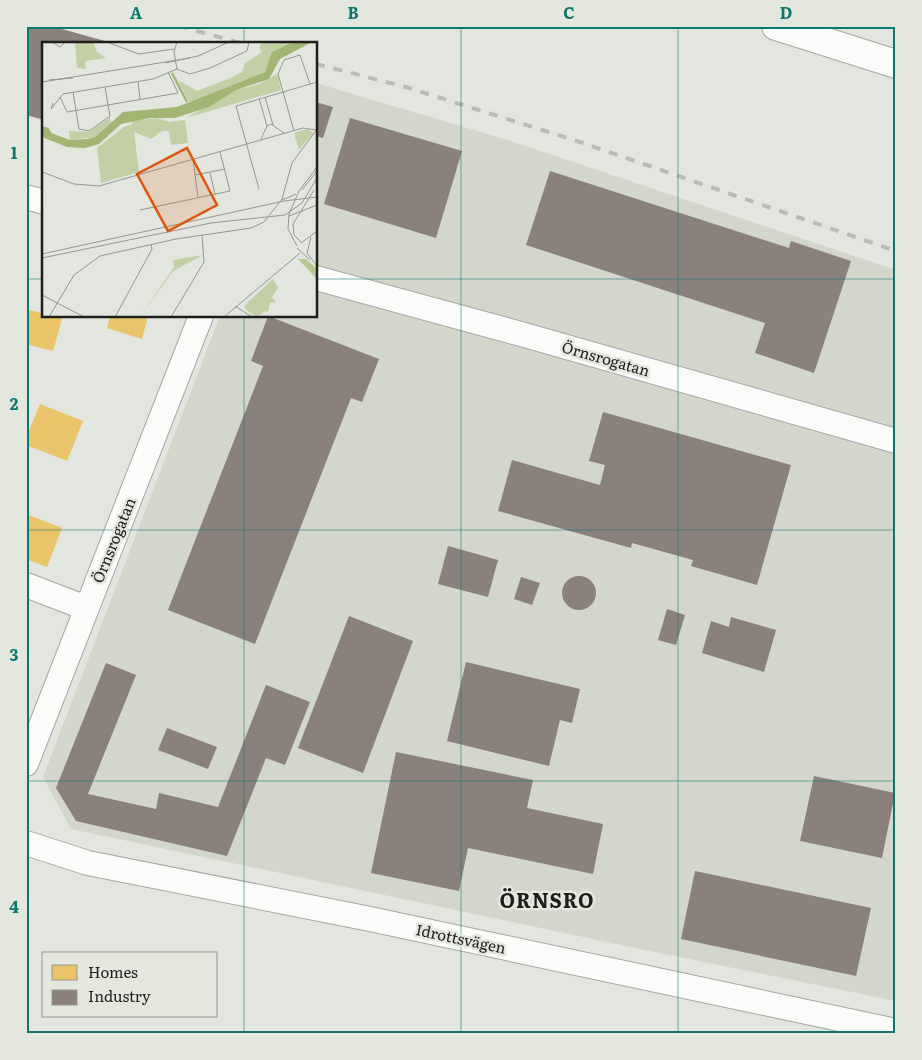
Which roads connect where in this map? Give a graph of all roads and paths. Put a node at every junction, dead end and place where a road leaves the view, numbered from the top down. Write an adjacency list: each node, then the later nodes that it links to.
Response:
1 (776, 26): 2 (main road)
2 (896, 64)
3 (26, 197): 4 (street)
4 (42, 201)
5 (318, 279): 7 (street, Örnsrogatan)
6 (201, 318): 9 (street, Örnsrogatan)
7 (896, 441)
8 (26, 586): 9 (street)
9 (86, 608): 10 (street, Örnsrogatan)
10 (26, 764)
11 (26, 843): 12 (street, Idrottsvägen)
12 (896, 1031)

